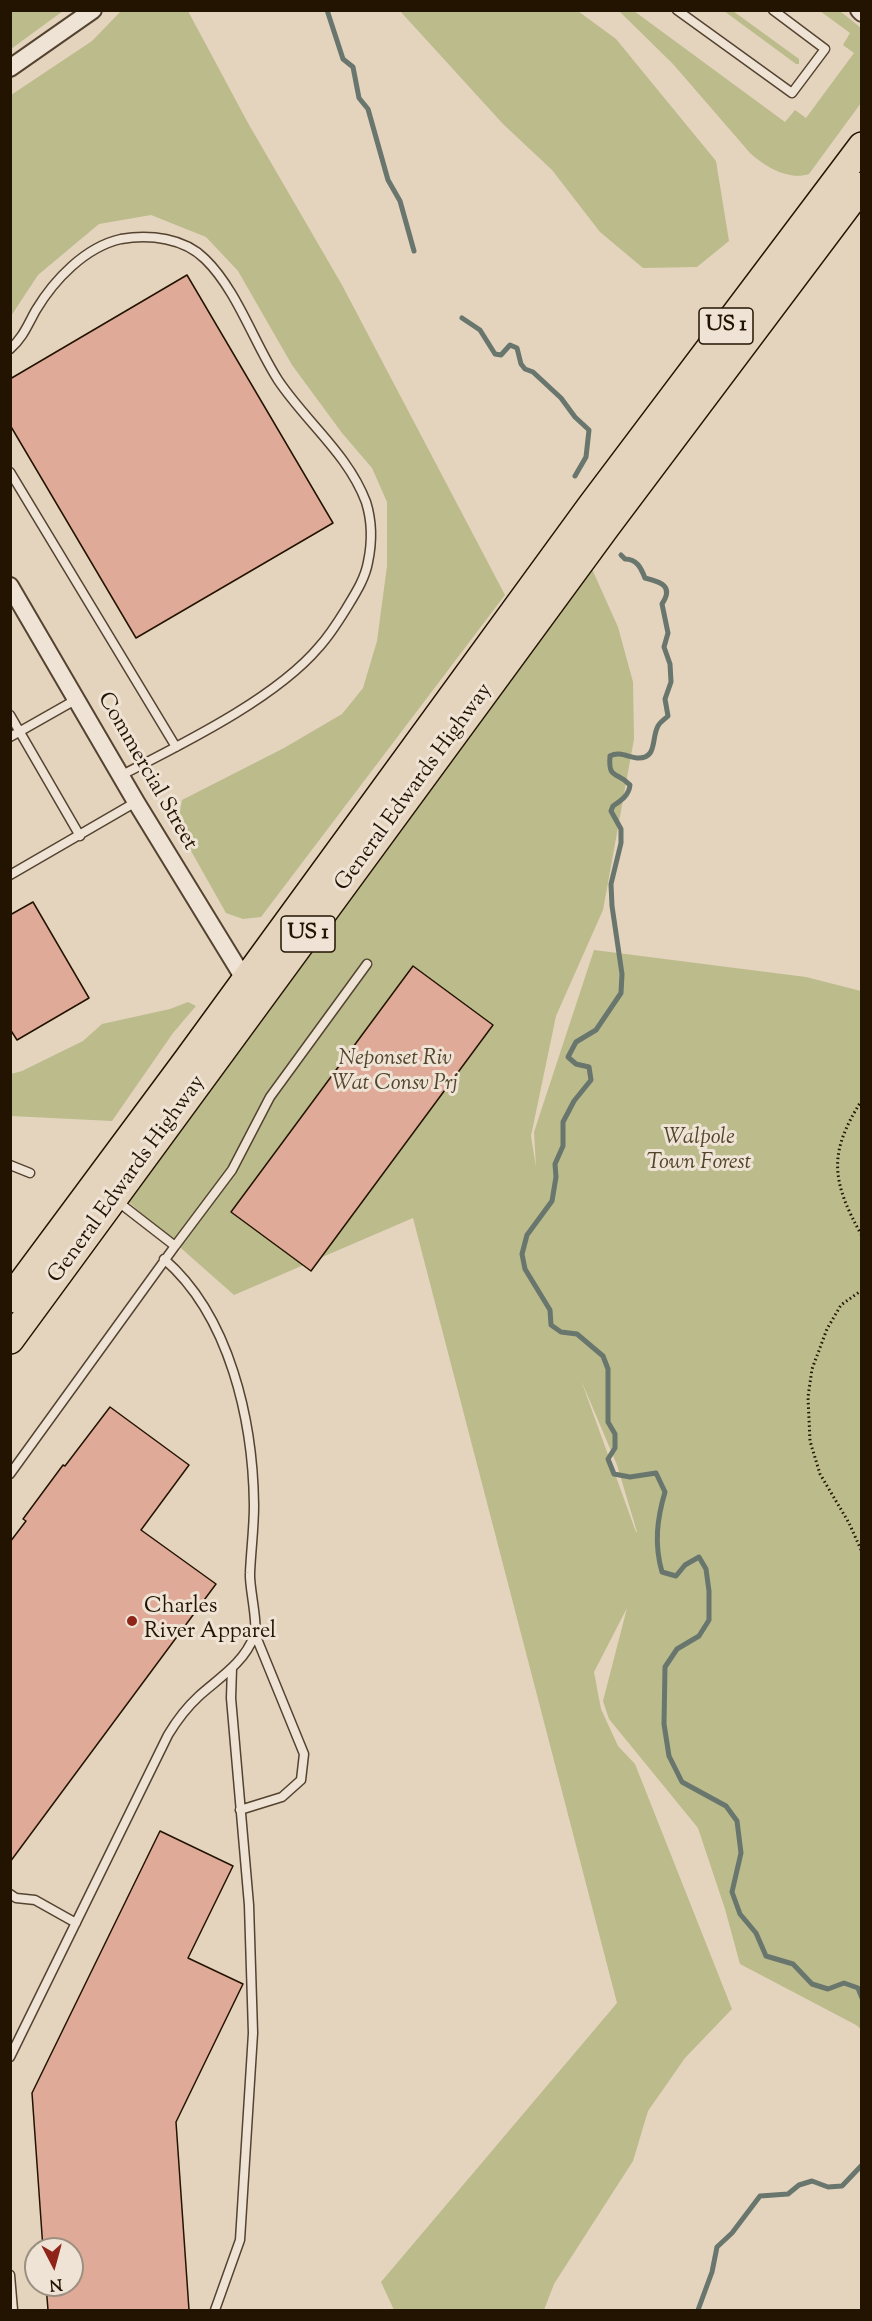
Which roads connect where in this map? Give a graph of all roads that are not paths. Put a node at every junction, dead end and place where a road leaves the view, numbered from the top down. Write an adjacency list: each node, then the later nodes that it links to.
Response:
1 (93, 10): 4 (street)
2 (677, 10): 3 (lane)
3 (773, 10)
4 (10, 68)
5 (861, 146): 9 (main road, US 1)
6 (861, 186): 9 (main road, US 1)
7 (10, 349): 15 (lane)
8 (10, 472): 15 (lane)
9 (598, 517): 21 (main road, General Edwards Highway / US 1); 24 (main road, General Edwards Highway / US 1)
10 (10, 586): 11 (street, Commercial Street)
11 (77, 699): 13 (lane); 16 (street, Commercial Street)
12 (10, 715): 13 (lane)
13 (20, 732): 14 (lane); 18 (lane)
14 (10, 737)
15 (176, 747): 16 (lane)
16 (122, 775): 17 (street, Commercial Street)
17 (136, 802): 18 (lane); 21 (street, Commercial Street)
18 (80, 836): 19 (lane)
19 (10, 875)
20 (367, 964): 25 (lane)
21 (245, 980): 27 (main road, General Edwards Highway / US 1)
22 (10, 1165): 23 (lane)
23 (30, 1173)
24 (114, 1199): 25 (lane); 28 (main road, General Edwards Highway / US 1)
25 (175, 1246): 26 (lane)
26 (164, 1259): 29 (lane); 30 (lane)
27 (10, 1299)
28 (10, 1340)
29 (10, 1474)
30 (255, 1634): 31 (lane); 32 (lane)
31 (232, 1668): 32 (lane); 34 (lane)
32 (240, 1810): 38 (lane)
33 (10, 1894): 34 (lane)
34 (76, 1923): 35 (lane)
35 (10, 2057)
36 (10, 2275): 37 (lane)
37 (13, 2310)
38 (215, 2310)

